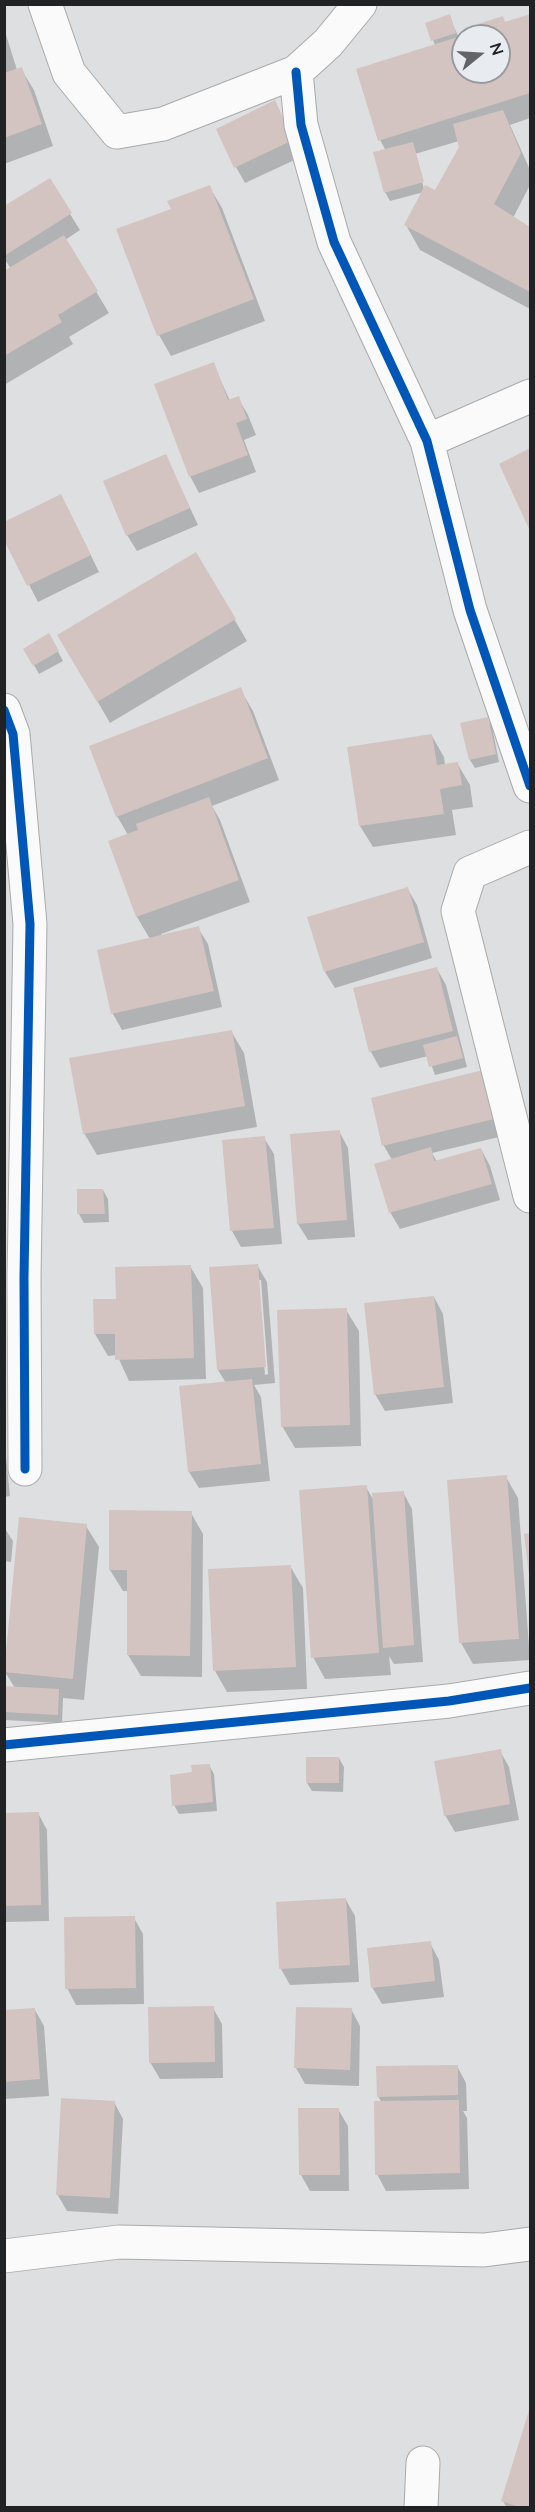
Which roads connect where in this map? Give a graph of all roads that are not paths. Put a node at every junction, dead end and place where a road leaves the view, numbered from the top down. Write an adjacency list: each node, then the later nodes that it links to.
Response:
1 (45, 4): 3 (street)
2 (360, 4): 3 (street)
3 (296, 72): 5 (street)
4 (531, 396): 5 (street)
5 (427, 441): 7 (street)
6 (4, 710): 10 (street)
7 (531, 786)
8 (531, 847): 9 (street)
9 (531, 1196)
10 (14, 1276): 11 (street)
11 (25, 1469)
12 (531, 1688): 13 (street)
13 (4, 1745)
14 (531, 2244): 15 (street)
15 (4, 2256)
16 (423, 2463): 17 (street)
17 (421, 2508)

